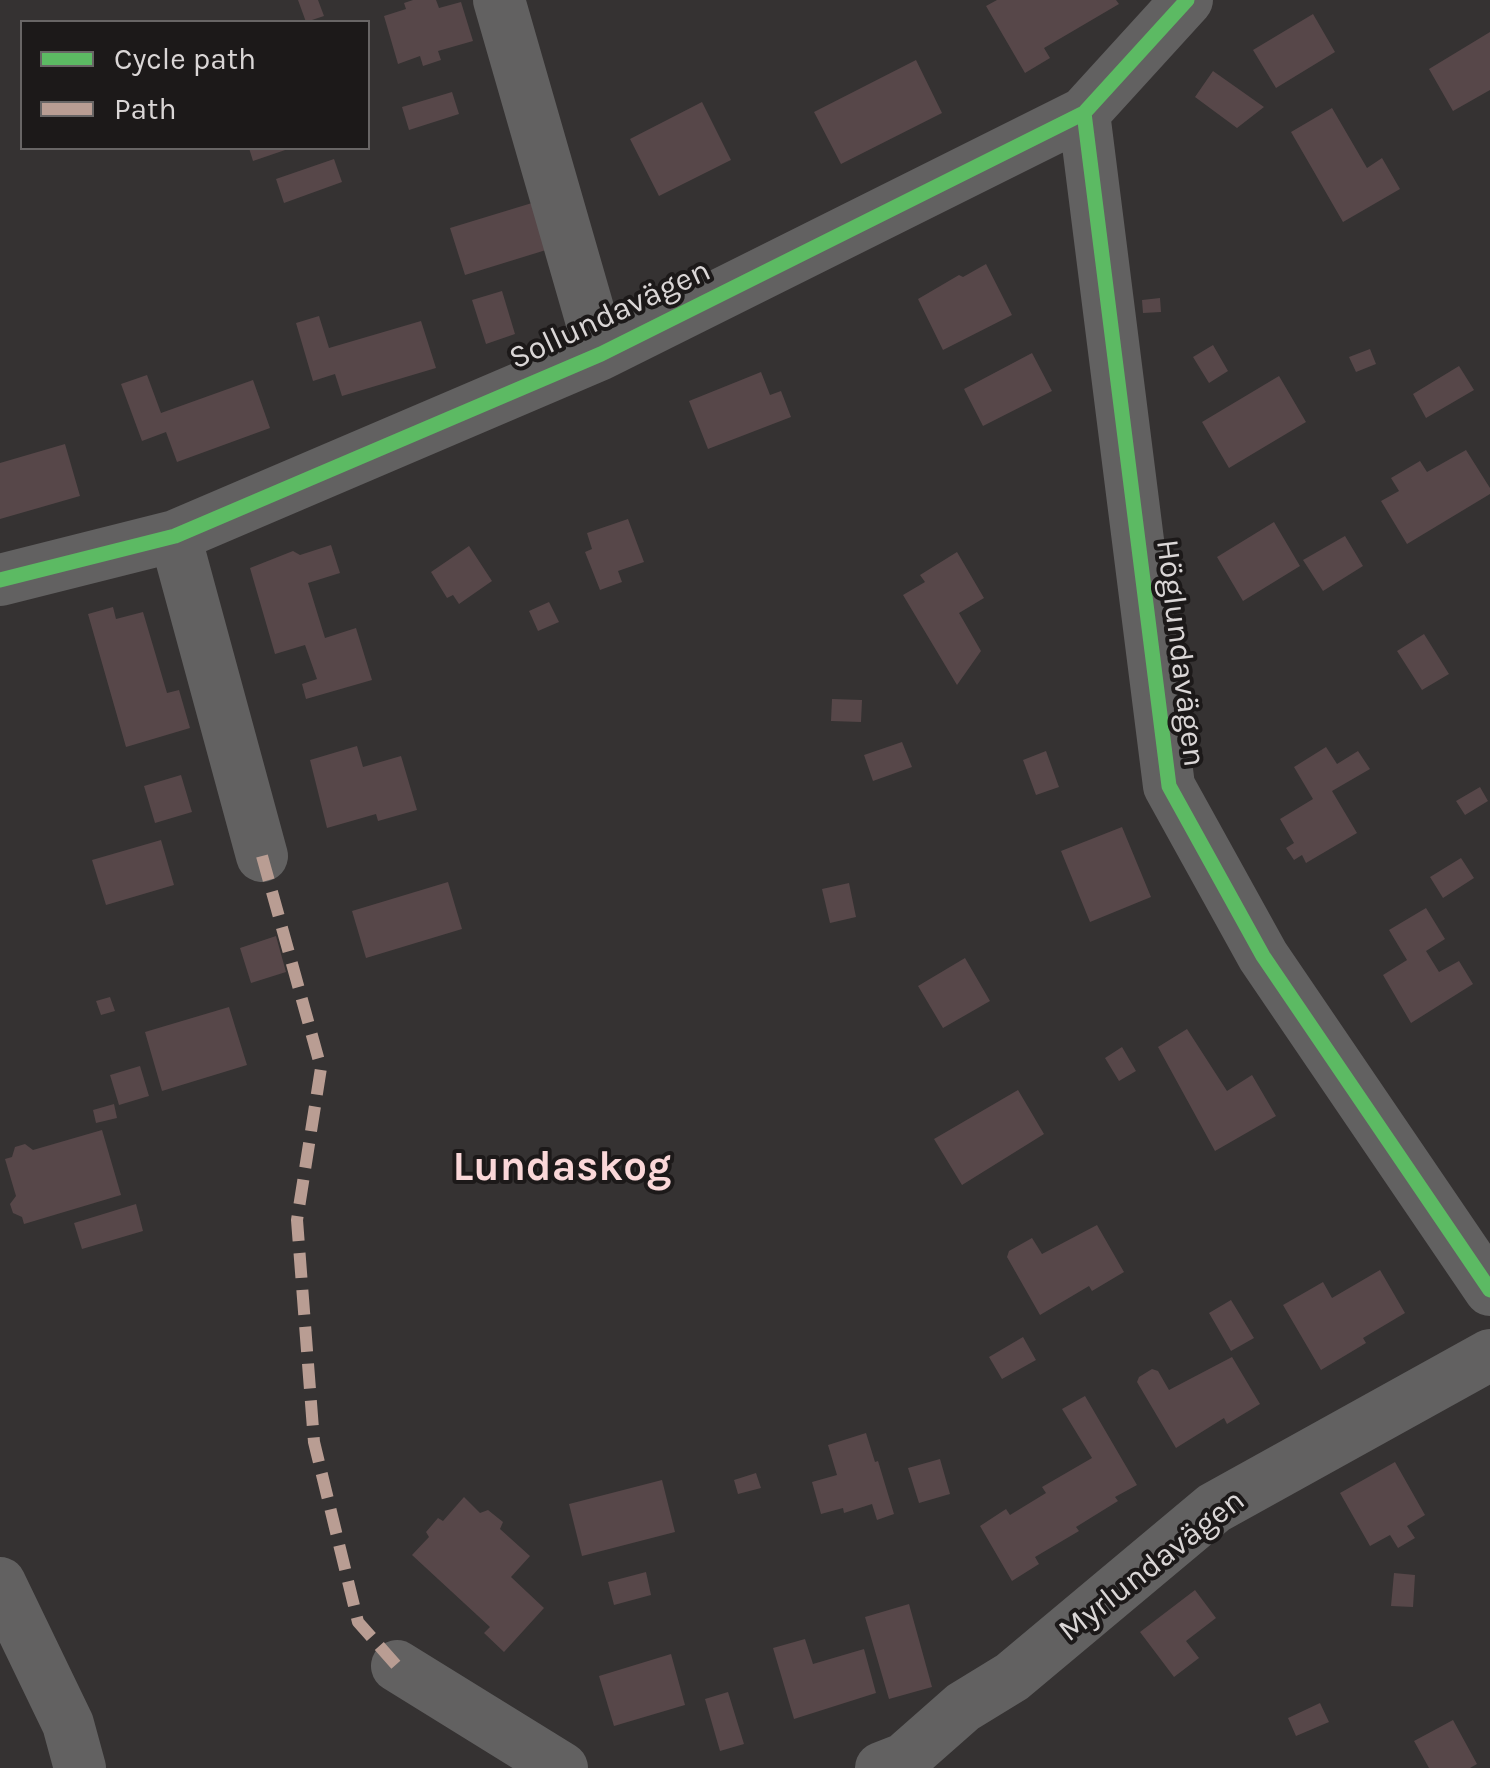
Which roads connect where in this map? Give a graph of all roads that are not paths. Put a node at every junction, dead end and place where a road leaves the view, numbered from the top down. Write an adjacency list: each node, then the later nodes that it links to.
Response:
1 (500, 0): 4 (street, Sollundavägen)
2 (1187, 0): 3 (street, Sollundavägen)
3 (1084, 113): 4 (street, Sollundavägen); 8 (street, Höglundavägen)
4 (601, 354): 5 (street, Sollundavägen)
5 (175, 536): 6 (street, Sollundavägen); 7 (street)
6 (0, 580)
7 (262, 856)
8 (1490, 1290)
9 (1490, 1355): 14 (street, Myrlundavägen)
10 (0, 1584): 12 (street)
11 (396, 1666): 13 (street)
12 (80, 1768)
13 (562, 1768)
14 (881, 1768)

